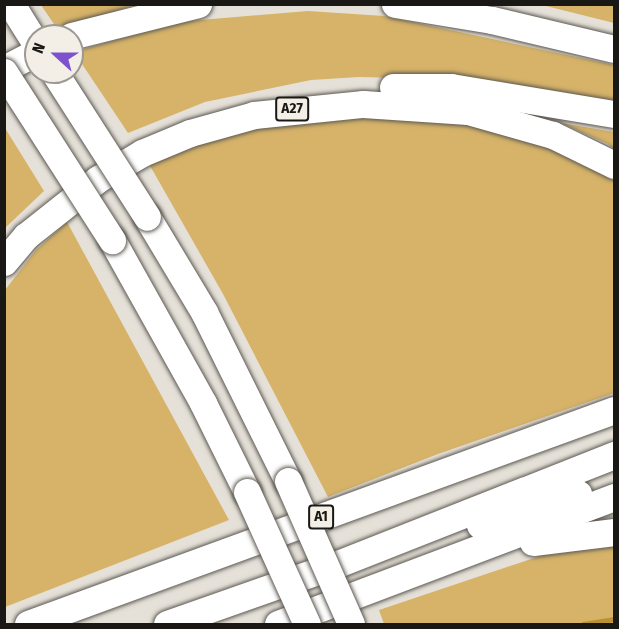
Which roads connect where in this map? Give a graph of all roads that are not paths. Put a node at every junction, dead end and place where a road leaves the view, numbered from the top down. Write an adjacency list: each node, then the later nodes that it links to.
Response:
1 (11, 4): 5 (highway)
2 (198, 4): 6 (highway)
3 (395, 4): 7 (highway)
4 (499, 4): 7 (highway)
5 (24, 25)
6 (84, 33)
7 (615, 47)
8 (24, 59): 9 (highway)
9 (4, 71): 25 (highway, bridge)
10 (62, 84): 26 (highway, bridge)
11 (615, 114): 13 (highway)
12 (615, 165): 14 (highway, A27)
13 (4, 249)
14 (4, 262)
15 (615, 410): 22 (highway, A1)
16 (615, 455): 21 (highway)
17 (615, 483): 21 (highway)
18 (615, 497): 20 (highway)
19 (615, 532): 20 (highway)
20 (484, 549): 24 (highway)
21 (340, 563): 23 (highway)
22 (28, 624)
23 (167, 624)
24 (278, 624)
25 (307, 624)
26 (351, 624)

